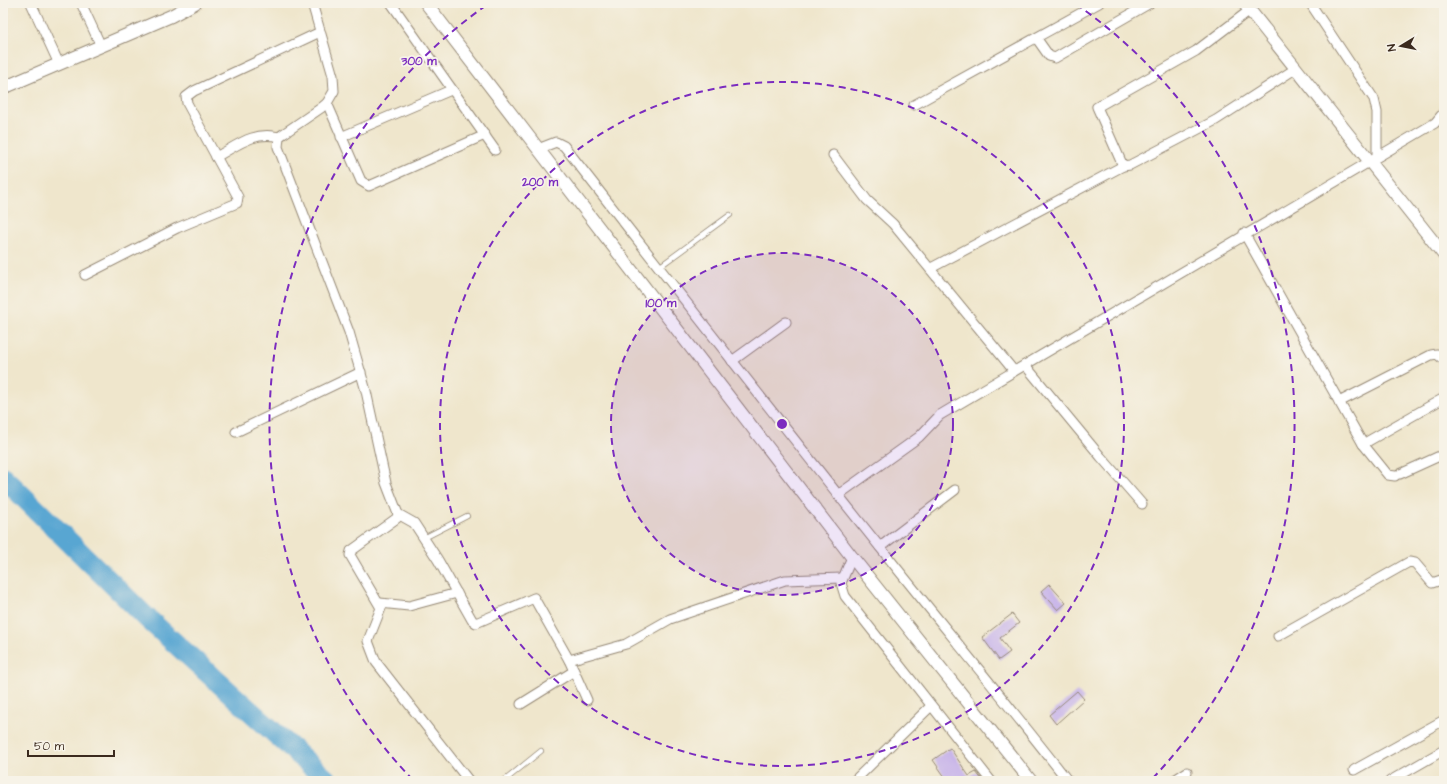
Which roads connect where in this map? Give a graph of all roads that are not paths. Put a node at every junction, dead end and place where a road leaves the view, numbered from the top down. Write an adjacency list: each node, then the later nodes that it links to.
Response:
1 (31, 3): 14 (street)
2 (82, 3): 13 (street)
3 (195, 3): 13 (street)
4 (312, 3): 11 (street)
5 (391, 3): 17 (street)
6 (426, 3): 24 (street)
7 (1099, 3): 12 (street)
8 (1150, 3): 12 (street)
9 (1310, 3): 28 (street)
10 (1247, 7): 15 (street); 29 (street)
11 (320, 32): 18 (street); 27 (street)
12 (1037, 38): 19 (street)
13 (101, 46): 14 (street)
14 (59, 64): 16 (street)
15 (1295, 69): 28 (street); 29 (street)
16 (3, 88)
17 (451, 90): 21 (street); 22 (street)
18 (327, 103): 22 (street); 23 (street)
19 (914, 105)
20 (1444, 112): 28 (street)
21 (485, 136): 22 (street); 25 (street)
22 (341, 137)
23 (280, 138): 27 (street); 41 (street)
24 (538, 149): 33 (street); 54 (street)
25 (495, 150)
26 (833, 155): 34 (street)
27 (216, 157): 35 (street)
28 (1373, 158): 31 (street); 32 (street)
29 (1123, 166): 34 (street)
30 (730, 215): 33 (lane)
31 (1244, 234): 39 (street); 43 (street)
32 (1444, 255)
33 (659, 267): 38 (street)
34 (931, 268): 40 (street)
35 (86, 275)
36 (786, 322): 38 (street)
37 (1444, 360): 43 (street)
38 (732, 361): 48 (street)
39 (1025, 365): 40 (street); 49 (street)
40 (1014, 371): 48 (street)
41 (361, 372): 44 (street); 50 (street)
42 (1444, 398): 45 (street)
43 (1339, 402): 45 (street)
44 (236, 432)
45 (1363, 444): 46 (street)
46 (1444, 454)
47 (955, 490): 53 (street)
48 (838, 495): 53 (street)
49 (1142, 504)
50 (398, 514): 52 (street); 58 (street)
51 (467, 516): 52 (lane)
52 (424, 538): 57 (street)
53 (880, 547): 75 (street)
54 (852, 557): 55 (street); 74 (street)
55 (842, 578): 60 (street); 64 (street)
56 (1444, 579): 59 (street)
57 (457, 593): 58 (street); 60 (street)
58 (380, 604): 70 (street)
59 (1278, 636)
60 (569, 660): 61 (street)
61 (574, 672): 62 (street); 63 (street)
62 (587, 700)
63 (521, 704)
64 (931, 706): 72 (street); 73 (street)
65 (1444, 720): 68 (street)
66 (1444, 750): 77 (street)
67 (541, 751): 71 (lane)
68 (1354, 770)
69 (1187, 772): 76 (street)
70 (469, 781)
71 (504, 781)
72 (854, 781)
73 (991, 781)
74 (1031, 781)
75 (1068, 781)
76 (1173, 781)
77 (1390, 781)

